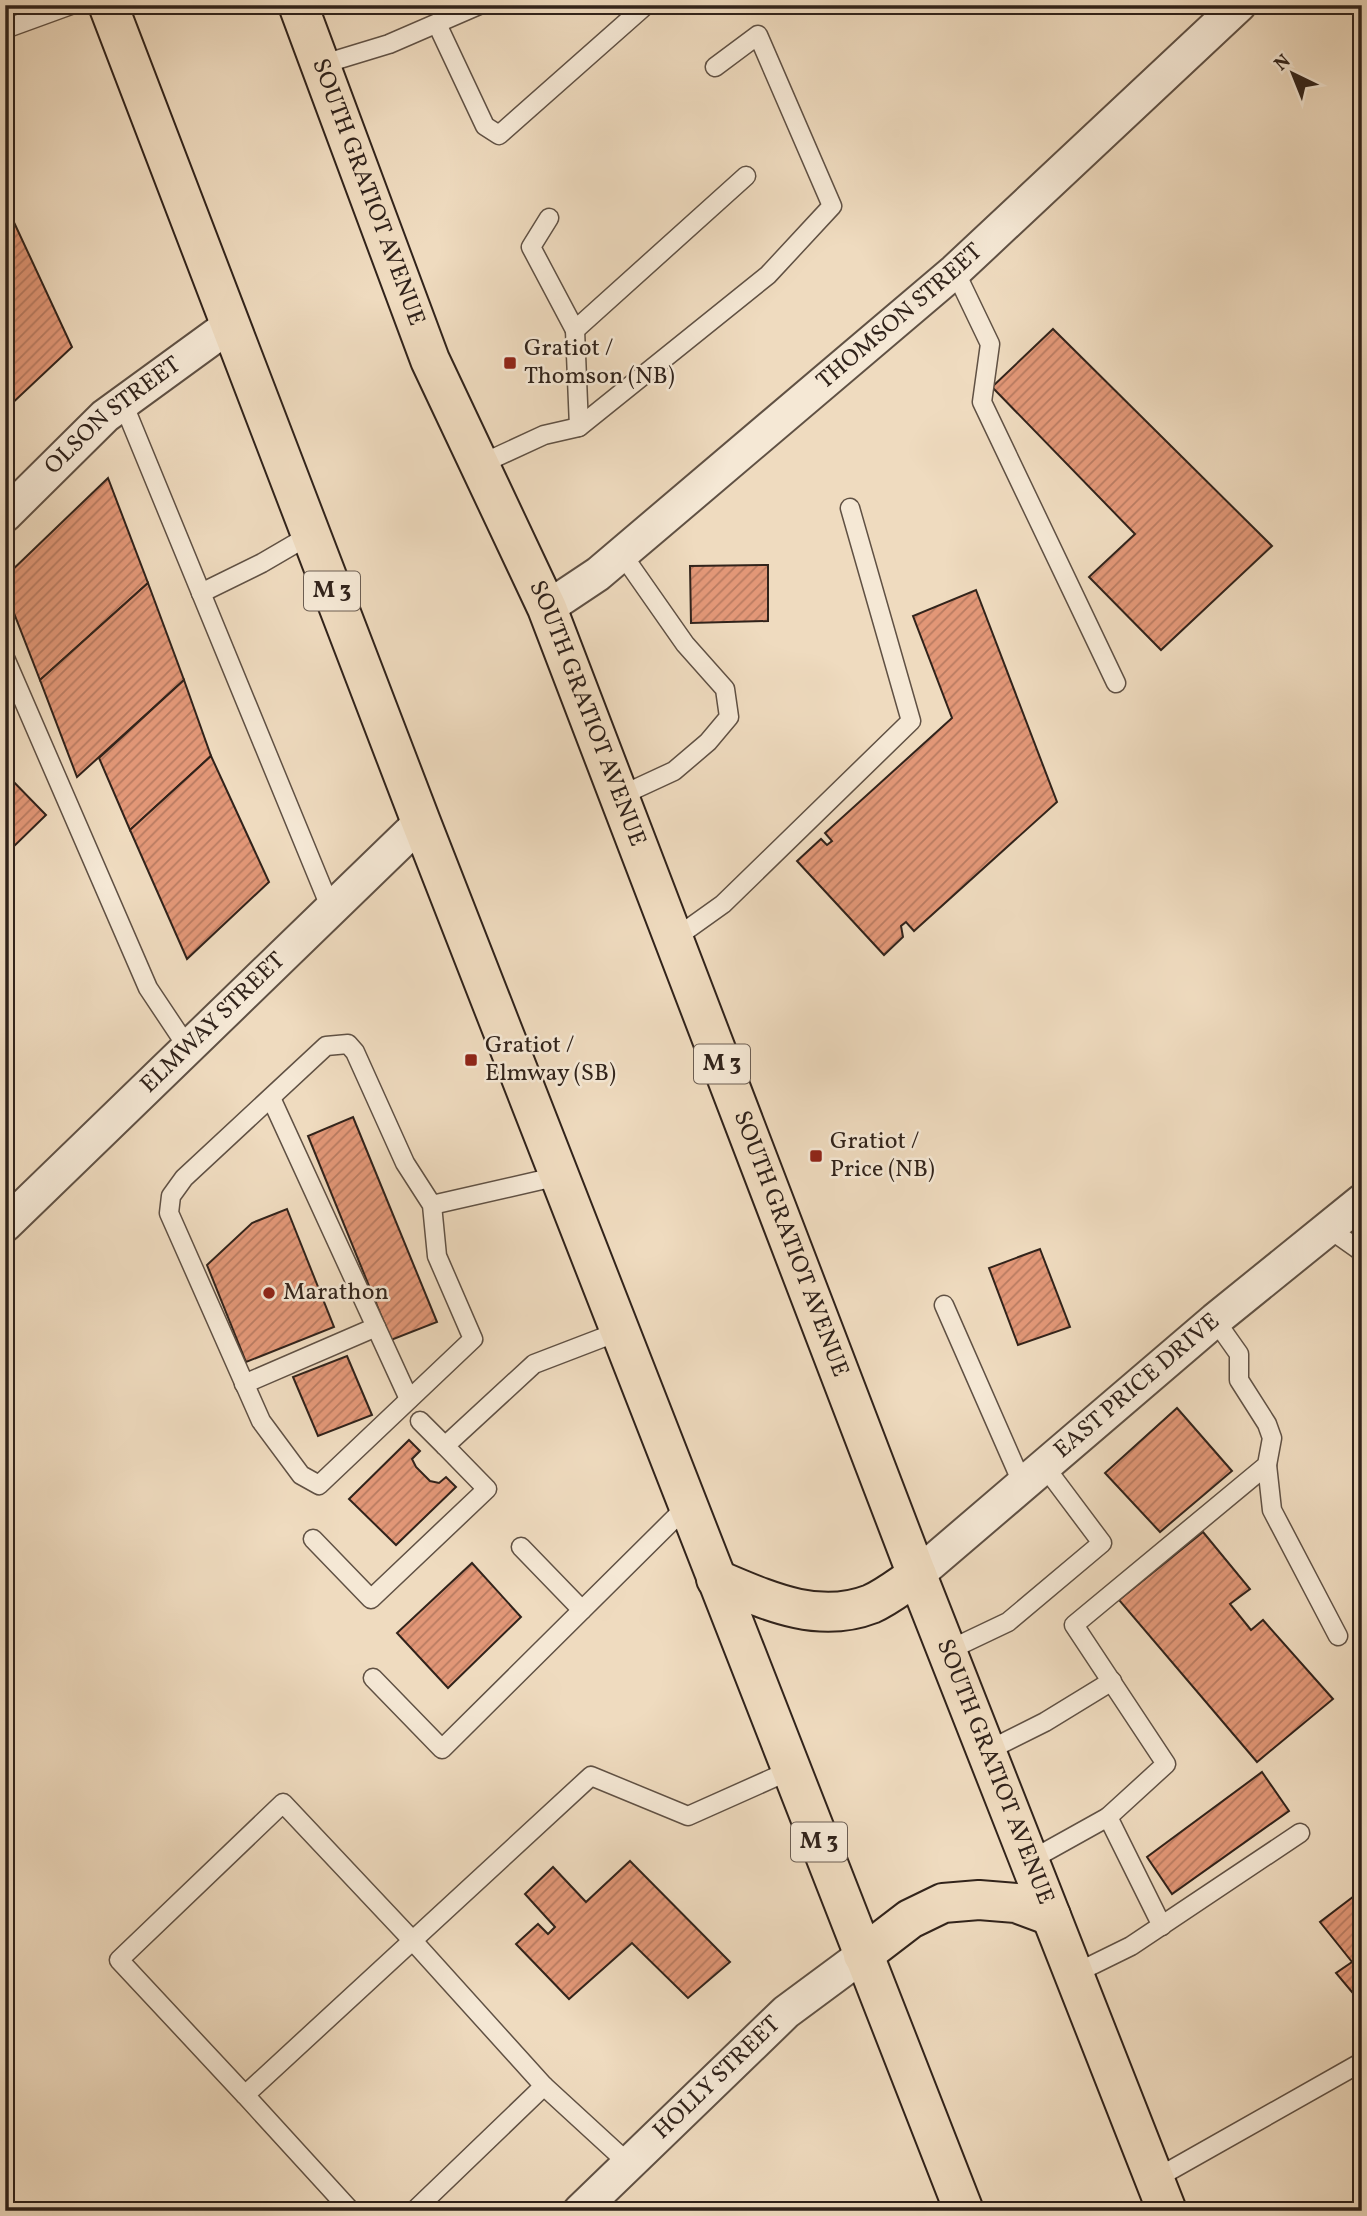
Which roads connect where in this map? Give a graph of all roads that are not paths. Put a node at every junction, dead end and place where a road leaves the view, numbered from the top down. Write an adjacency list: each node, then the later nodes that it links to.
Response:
1 (71, 5): 8 (lane)
2 (108, 5): 14 (main road, M 3)
3 (298, 5): 9 (main road, SOUTH GRATIOT AVENUE / M 3)
4 (479, 5): 7 (lane)
5 (646, 5): 7 (lane)
6 (1239, 5): 13 (street, THOMSON STREET)
7 (437, 24): 9 (lane)
8 (6, 34)
9 (320, 65): 18 (main road, SOUTH GRATIOT AVENUE / M 3)
10 (715, 67): 17 (lane)
11 (746, 176): 15 (lane)
12 (549, 218): 15 (lane)
13 (955, 271): 22 (street, THOMSON STREET); 26 (lane)
14 (230, 325): 16 (street, OLSON STREET); 21 (main road, M 3)
15 (575, 330): 17 (lane)
16 (123, 403): 20 (street, OLSON STREET); 23 (lane)
17 (579, 427): 18 (lane)
18 (480, 465): 24 (main road, SOUTH GRATIOT AVENUE / M 3)
19 (850, 508): 30 (lane)
20 (5, 515)
21 (310, 535): 23 (lane); 28 (main road, M 3)
22 (622, 554): 24 (street, THOMSON STREET); 27 (lane)
23 (201, 593): 29 (lane)
24 (547, 608): 27 (main road, SOUTH GRATIOT AVENUE / M 3)
25 (5, 658): 31 (lane)
26 (1116, 683)
27 (620, 796): 30 (main road, SOUTH GRATIOT AVENUE / M 3)
28 (421, 822): 29 (street, ELMWAY STREET); 33 (main road, M 3)
29 (331, 909): 31 (street, ELMWAY STREET)
30 (674, 939): 52 (main road, SOUTH GRATIOT AVENUE / M 3)
31 (188, 1048): 36 (street, ELMWAY STREET)
32 (271, 1098): 35 (lane); 41 (lane); 43 (lane)
33 (559, 1176): 35 (lane); 42 (main road, M 3)
34 (1362, 1201): 37 (street, EAST PRICE DRIVE)
35 (432, 1205): 44 (lane)
36 (5, 1226)
37 (1328, 1228): 38 (lane); 40 (street, EAST PRICE DRIVE)
38 (1362, 1252)
39 (944, 1305): 48 (lane)
40 (1215, 1320): 47 (lane); 48 (street, EAST PRICE DRIVE)
41 (376, 1327): 43 (lane); 44 (lane)
42 (620, 1332): 46 (lane); 49 (main road, M 3)
43 (244, 1384): 44 (lane)
44 (409, 1399)
45 (420, 1421): 46 (lane)
46 (445, 1446): 50 (lane)
47 (1268, 1465): 55 (lane); 58 (lane)
48 (1034, 1476): 52 (street, EAST PRICE DRIVE); 56 (lane)
49 (687, 1506): 53 (main road, M 3); 54 (lane)
50 (313, 1539)
51 (521, 1547): 54 (lane)
52 (917, 1575): 53 (main road); 56 (main road, SOUTH GRATIOT AVENUE / M 3)
53 (716, 1579): 60 (main road, M 3)
54 (582, 1610): 57 (lane)
55 (1338, 1636)
56 (947, 1651): 59 (main road, SOUTH GRATIOT AVENUE / M 3)
57 (373, 1678)
58 (1112, 1681): 59 (lane); 61 (lane)
59 (986, 1752): 63 (main road, SOUTH GRATIOT AVENUE / M 3)
60 (791, 1770): 66 (lane); 67 (main road, M 3)
61 (1108, 1817): 63 (lane); 65 (lane)
62 (1300, 1833): 65 (lane)
63 (1030, 1861): 64 (main road, SOUTH GRATIOT AVENUE / M 3)
64 (1051, 1916): 67 (main road); 68 (main road, SOUTH GRATIOT AVENUE / M 3)
65 (1161, 1926): 68 (lane)
66 (413, 1941): 70 (lane); 71 (lane); 71 (lane)
67 (863, 1955): 72 (street, HOLLY STREET); 77 (main road, M 3)
68 (1074, 1974): 73 (main road, SOUTH GRATIOT AVENUE / M 3)
69 (1362, 2062): 73 (lane)
70 (544, 2086): 72 (lane); 75 (lane)
71 (245, 2095): 74 (lane)
72 (629, 2164): 76 (street, HOLLY STREET)
73 (1161, 2195)
74 (351, 2211)
75 (414, 2211)
76 (580, 2211)
77 (964, 2211)

